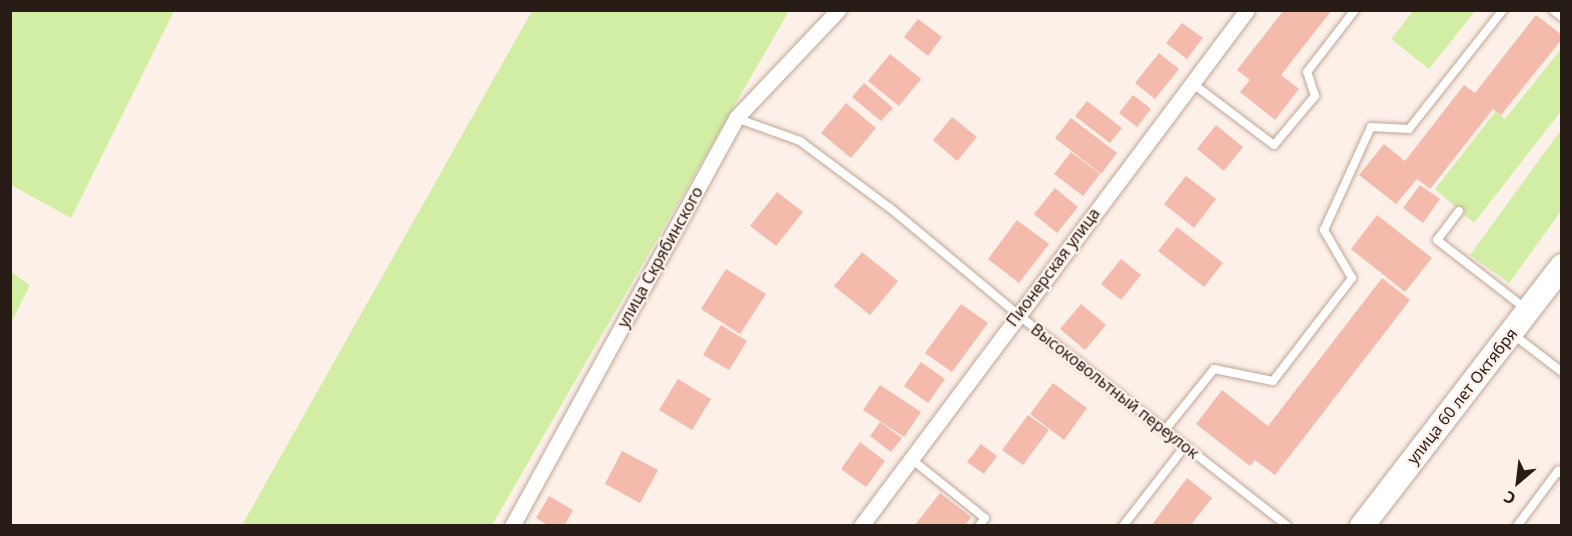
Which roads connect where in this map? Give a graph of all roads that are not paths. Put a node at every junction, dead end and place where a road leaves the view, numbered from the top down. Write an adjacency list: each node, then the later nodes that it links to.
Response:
1 (838, 10): 6 (street, улица Скрябинского)
2 (1247, 10): 5 (street, Пионерская улица)
3 (1355, 10): 5 (lane)
4 (1503, 10): 13 (lane)
5 (1192, 83): 10 (street, Пионерская улица)
6 (736, 118): 10 (lane, Высоковольтный переулок); 17 (street, улица Скрябинского)
7 (1459, 212): 9 (lane)
8 (1562, 266): 9 (main road, улица 60 лет Октября)
9 (1528, 310): 11 (main road, улица 60 лет Октября)
10 (1017, 314): 13 (lane, Высоковольтный переулок); 15 (street, Пионерская улица)
11 (1511, 332): 12 (lane); 22 (main road, улица 60 лет Октября)
12 (1562, 372)
13 (1165, 430): 14 (lane, Высоковольтный переулок)
14 (1185, 446): 20 (lane); 21 (lane, Высоковольтный переулок)
15 (910, 458): 18 (street, Пионерская улица); 19 (lane)
16 (1562, 474): 23 (lane)
17 (512, 525)
18 (861, 525)
19 (979, 525)
20 (1123, 525)
21 (1287, 525)
22 (1362, 525)
23 (1517, 525)

